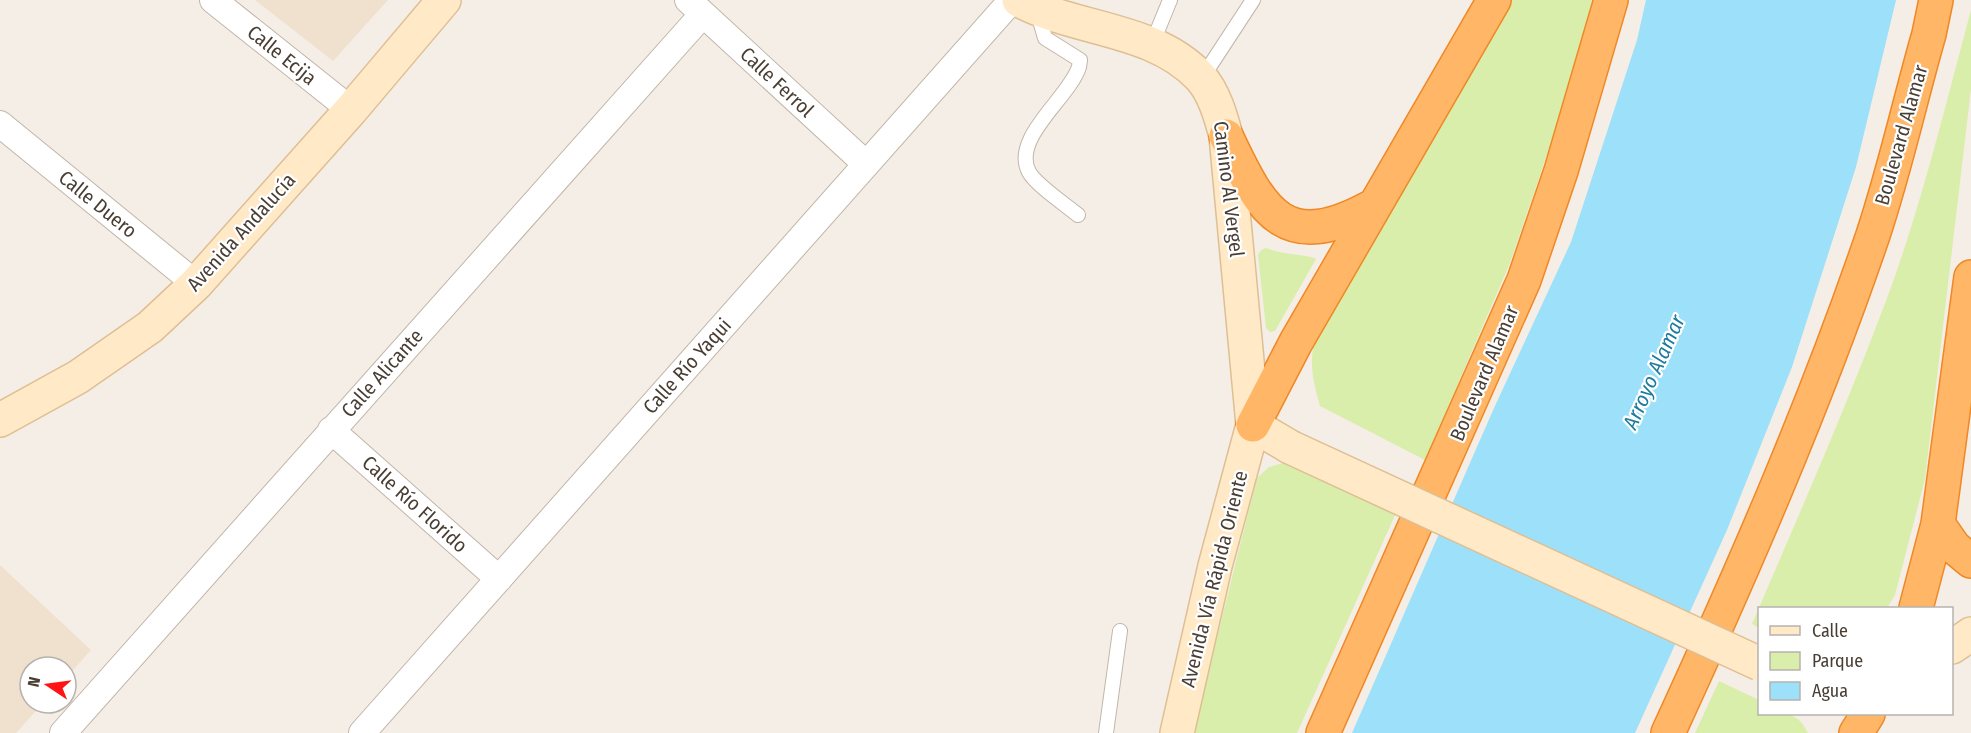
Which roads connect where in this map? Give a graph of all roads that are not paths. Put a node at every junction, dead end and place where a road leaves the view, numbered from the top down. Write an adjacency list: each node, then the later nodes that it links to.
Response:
1 (213, 0): 12 (street, Calle Ecija)
2 (444, 0): 12 (street, Avenida Andalucía)
3 (1170, 0): 10 (lane)
4 (1253, 0): 11 (lane)
5 (1494, 0): 16 (highway)
6 (1611, 0): 36 (highway, Boulevard Alamar)
7 (1936, 0): 37 (highway, Boulevard Alamar)
8 (1022, 3): 10 (street, Camino Al Vergel); 15 (street, Calle Río Yaqui); 17 (lane)
9 (695, 7): 15 (street, Calle Ferrol); 22 (street, Calle Alicante)
10 (1152, 44): 11 (street, Camino Al Vergel)
11 (1202, 78): 14 (street, Camino Al Vergel)
12 (351, 110): 19 (street, Avenida Andalucía)
13 (0, 124): 19 (street, Calle Duero)
14 (1226, 136): 16 (highway); 21 (street, Camino Al Vergel)
15 (866, 164): 25 (street, Calle Río Yaqui)
16 (1375, 205): 21 (highway)
17 (1078, 215)
18 (1971, 277): 23 (highway)
19 (196, 284): 20 (street, Avenida Andalucía)
20 (2, 417)
21 (1253, 425): 30 (street, bridge); 35 (street, Avenida Vía Rápida Oriente)
22 (331, 430): 25 (street, Calle Río Florido); 32 (street, Calle Alicante)
23 (1938, 524): 24 (highway); 26 (highway)
24 (1971, 561)
25 (498, 579): 33 (street, Calle Río Yaqui)
26 (1917, 607)
27 (1120, 631): 34 (lane)
28 (1971, 634): 29 (street)
29 (1953, 646)
30 (1758, 663)
31 (1867, 715): 38 (highway)
32 (63, 733)
33 (362, 733)
34 (1106, 733)
35 (1177, 733)
36 (1323, 733)
37 (1668, 733)
38 (1856, 733)

